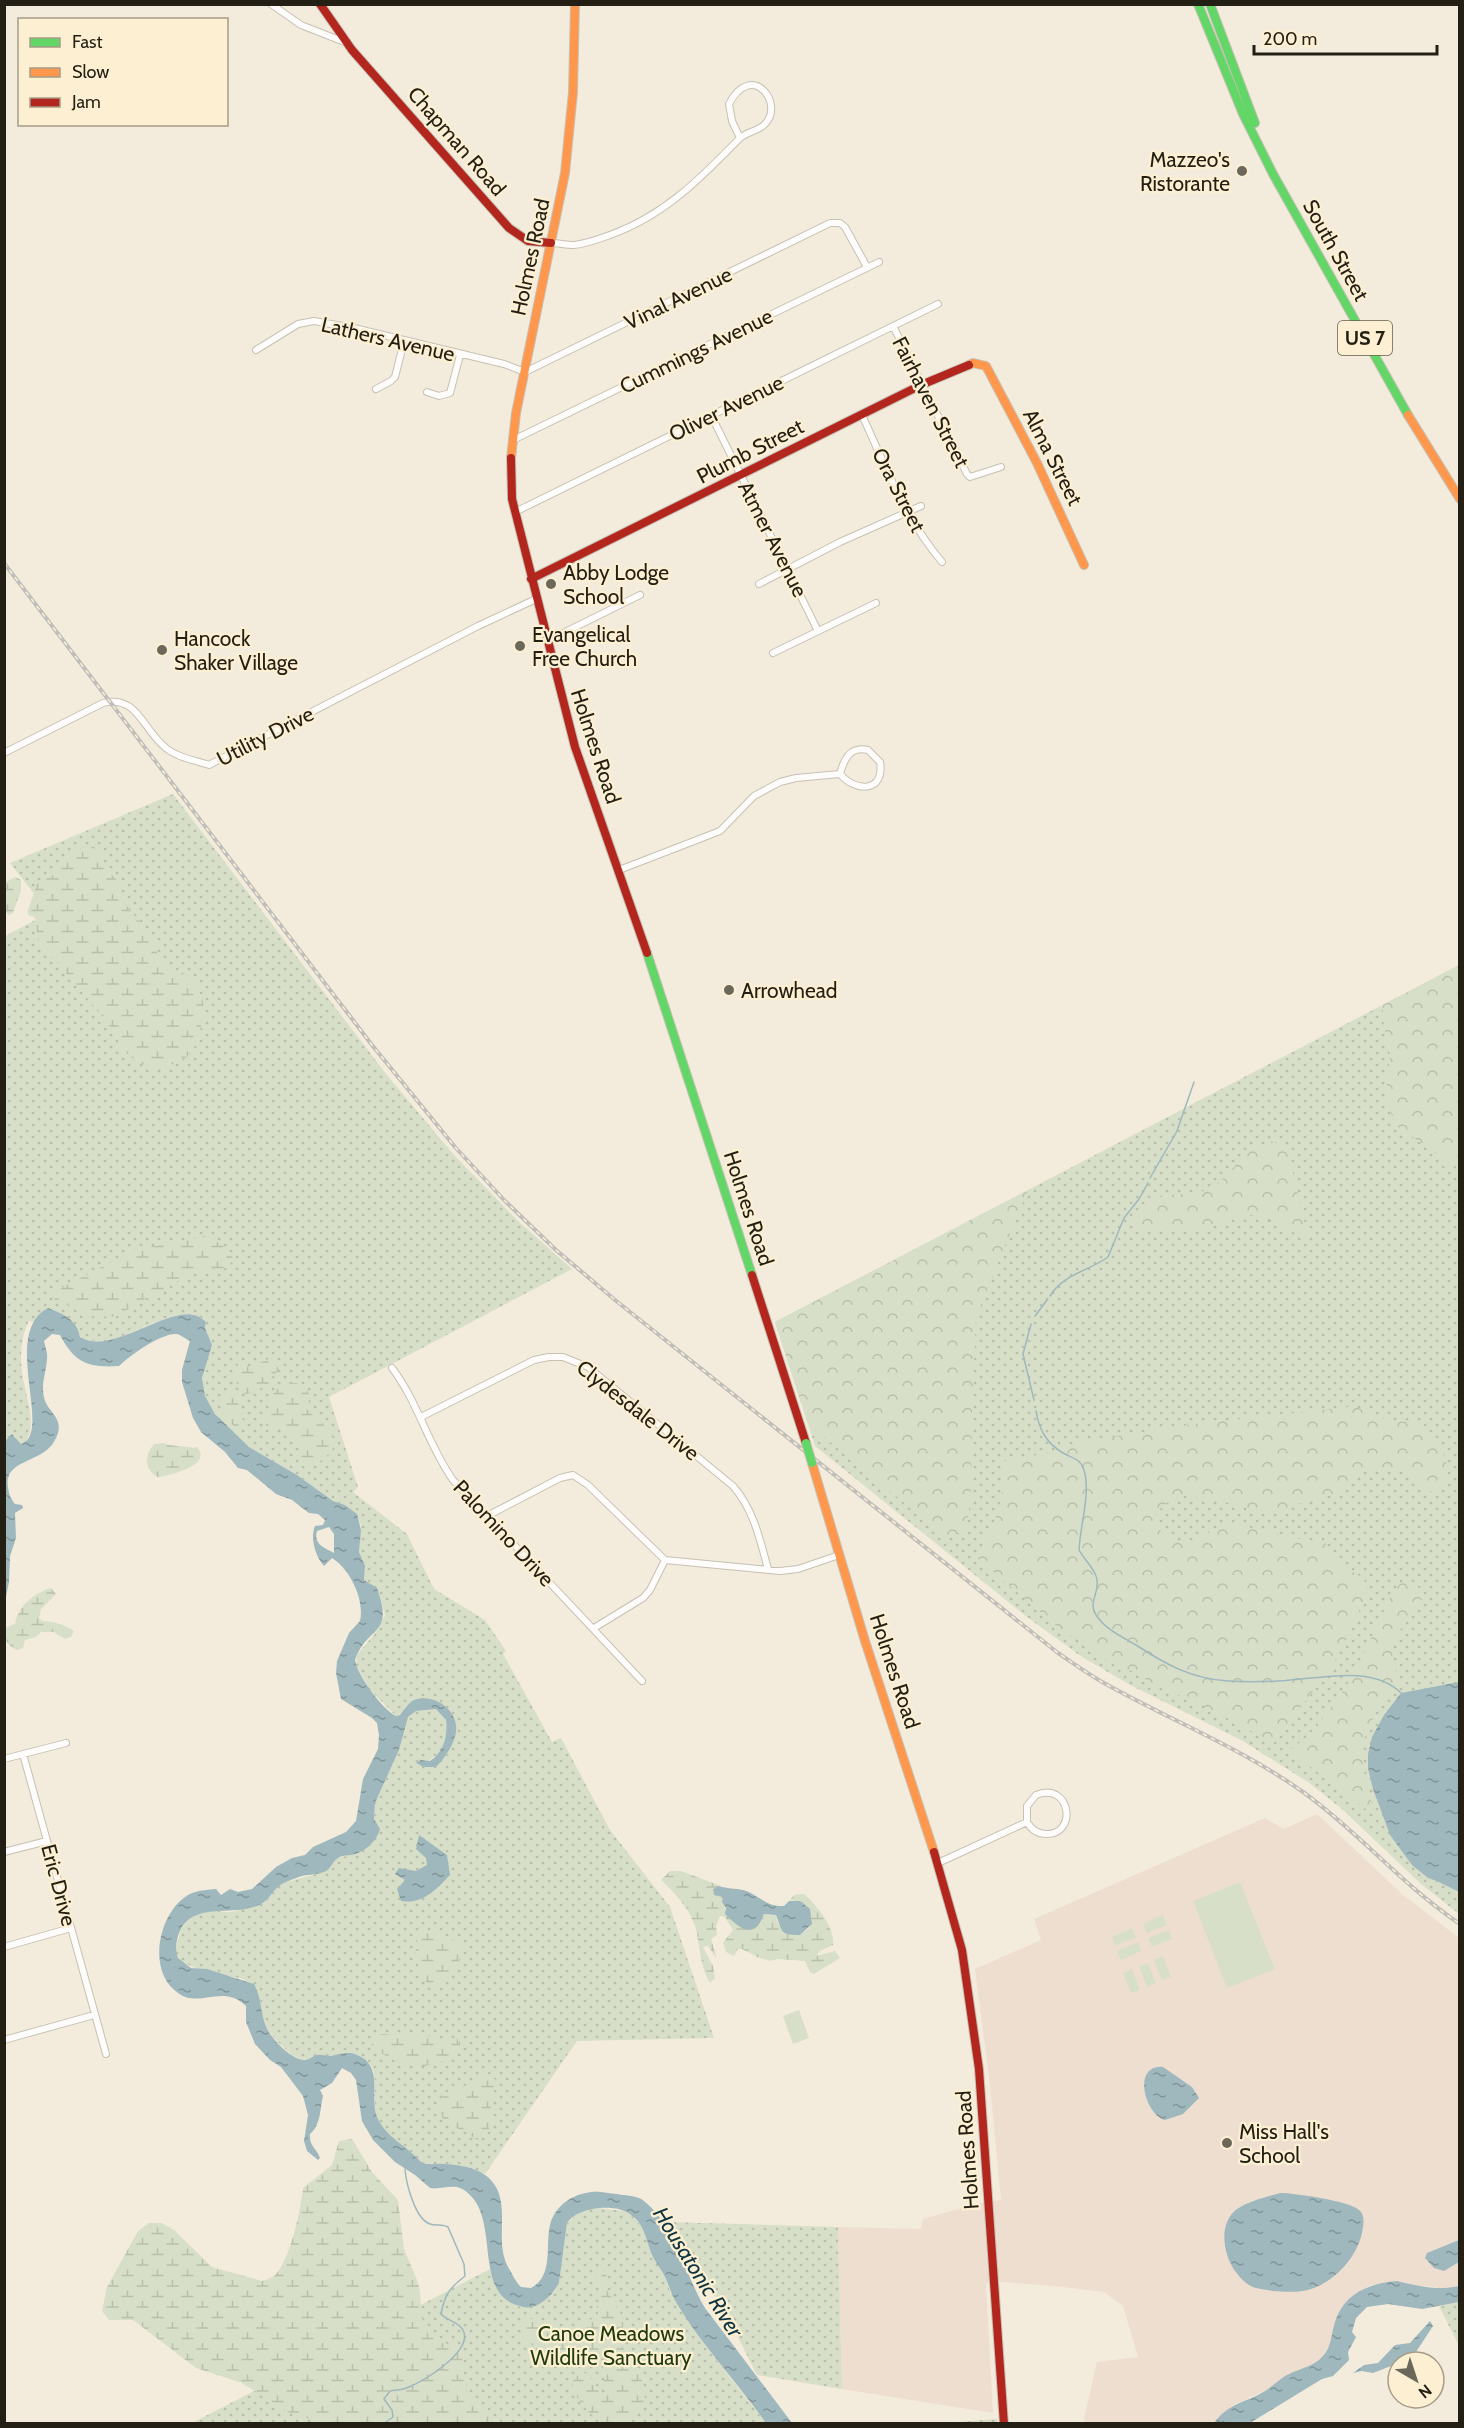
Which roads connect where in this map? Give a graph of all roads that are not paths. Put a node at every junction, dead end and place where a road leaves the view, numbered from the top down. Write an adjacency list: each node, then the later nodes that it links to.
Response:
1 (271, 4): 6 (street)
2 (320, 4): 6 (main road, Chapman Road)
3 (575, 4): 9 (main road, Holmes Road)
4 (1198, 4): 8 (main road, South Street / US 7)
5 (1212, 4): 8 (main road, South Street / US 7)
6 (347, 43): 9 (main road, Chapman Road)
7 (740, 138): 7 (street); 9 (street)
8 (1274, 174): 27 (main road, South Street / US 7)
9 (551, 243): 18 (main road, Holmes Road)
10 (879, 261): 11 (street, Cummings Avenue)
11 (867, 267): 18 (street, Vinal Avenue); 24 (street, Cummings Avenue)
12 (938, 304): 13 (street, Oliver Avenue)
13 (893, 326): 19 (street, Fairhaven Street); 23 (street, Oliver Avenue)
14 (404, 341): 15 (street, Lathers Avenue); 16 (street, Lathers Avenue); 20 (street)
15 (256, 350)
16 (460, 355): 18 (street, Lathers Avenue); 21 (street)
17 (986, 366): 19 (main road, Plumb Street); 32 (main road, Alma Street)
18 (525, 372): 24 (main road, Holmes Road)
19 (921, 386): 22 (main road, Plumb Street); 25 (street, Fairhaven Street)
20 (376, 389)
21 (427, 392)
22 (862, 415): 26 (main road, Plumb Street); 30 (street, Ora Street)
23 (711, 416): 26 (street, Atmer Avenue); 29 (street, Oliver Avenue)
24 (513, 440): 29 (main road, Holmes Road)
25 (1001, 467)
26 (741, 475): 33 (street, Atmer Avenue); 34 (main road, Plumb Street)
27 (1460, 499)
28 (921, 506): 30 (street)
29 (515, 512): 34 (main road, Holmes Road)
30 (906, 513): 31 (street, Ora Street); 33 (street)
31 (942, 562)
32 (1084, 565)
33 (789, 569): 35 (street); 39 (street, Atmer Avenue)
34 (531, 579): 37 (main road, Holmes Road)
35 (759, 584)
36 (640, 596): 40 (street)
37 (536, 599): 40 (main road, Holmes Road); 42 (street, Utility Drive)
38 (876, 603): 39 (street)
39 (818, 631): 41 (street)
40 (547, 641): 44 (main road, Holmes Road)
41 (773, 653)
42 (4, 753)
43 (840, 774): 43 (street); 44 (street)
44 (619, 870): 48 (main road, Holmes Road, bridge)
45 (392, 1368): 46 (street, Palomino Drive)
46 (421, 1417): 47 (street, Palomino Drive); 50 (street, Clydesdale Drive)
47 (487, 1516): 49 (street); 51 (street, Palomino Drive)
48 (839, 1555): 50 (street); 59 (main road, Holmes Road)
49 (665, 1560): 50 (street); 51 (street)
50 (768, 1569)
51 (594, 1628): 52 (street, Palomino Drive)
52 (642, 1681)
53 (66, 1743): 54 (street)
54 (23, 1754): 55 (street); 57 (street, Eric Drive)
55 (4, 1759)
56 (1027, 1822): 56 (street); 59 (street)
57 (47, 1841): 58 (street); 60 (street, Eric Drive)
58 (4, 1852)
59 (938, 1863): 65 (main road, Holmes Road)
60 (71, 1928): 61 (street); 62 (street, Eric Drive)
61 (4, 1947)
62 (94, 2015): 63 (street); 64 (street, Eric Drive)
63 (4, 2040)
64 (106, 2054)
65 (1004, 2424)

